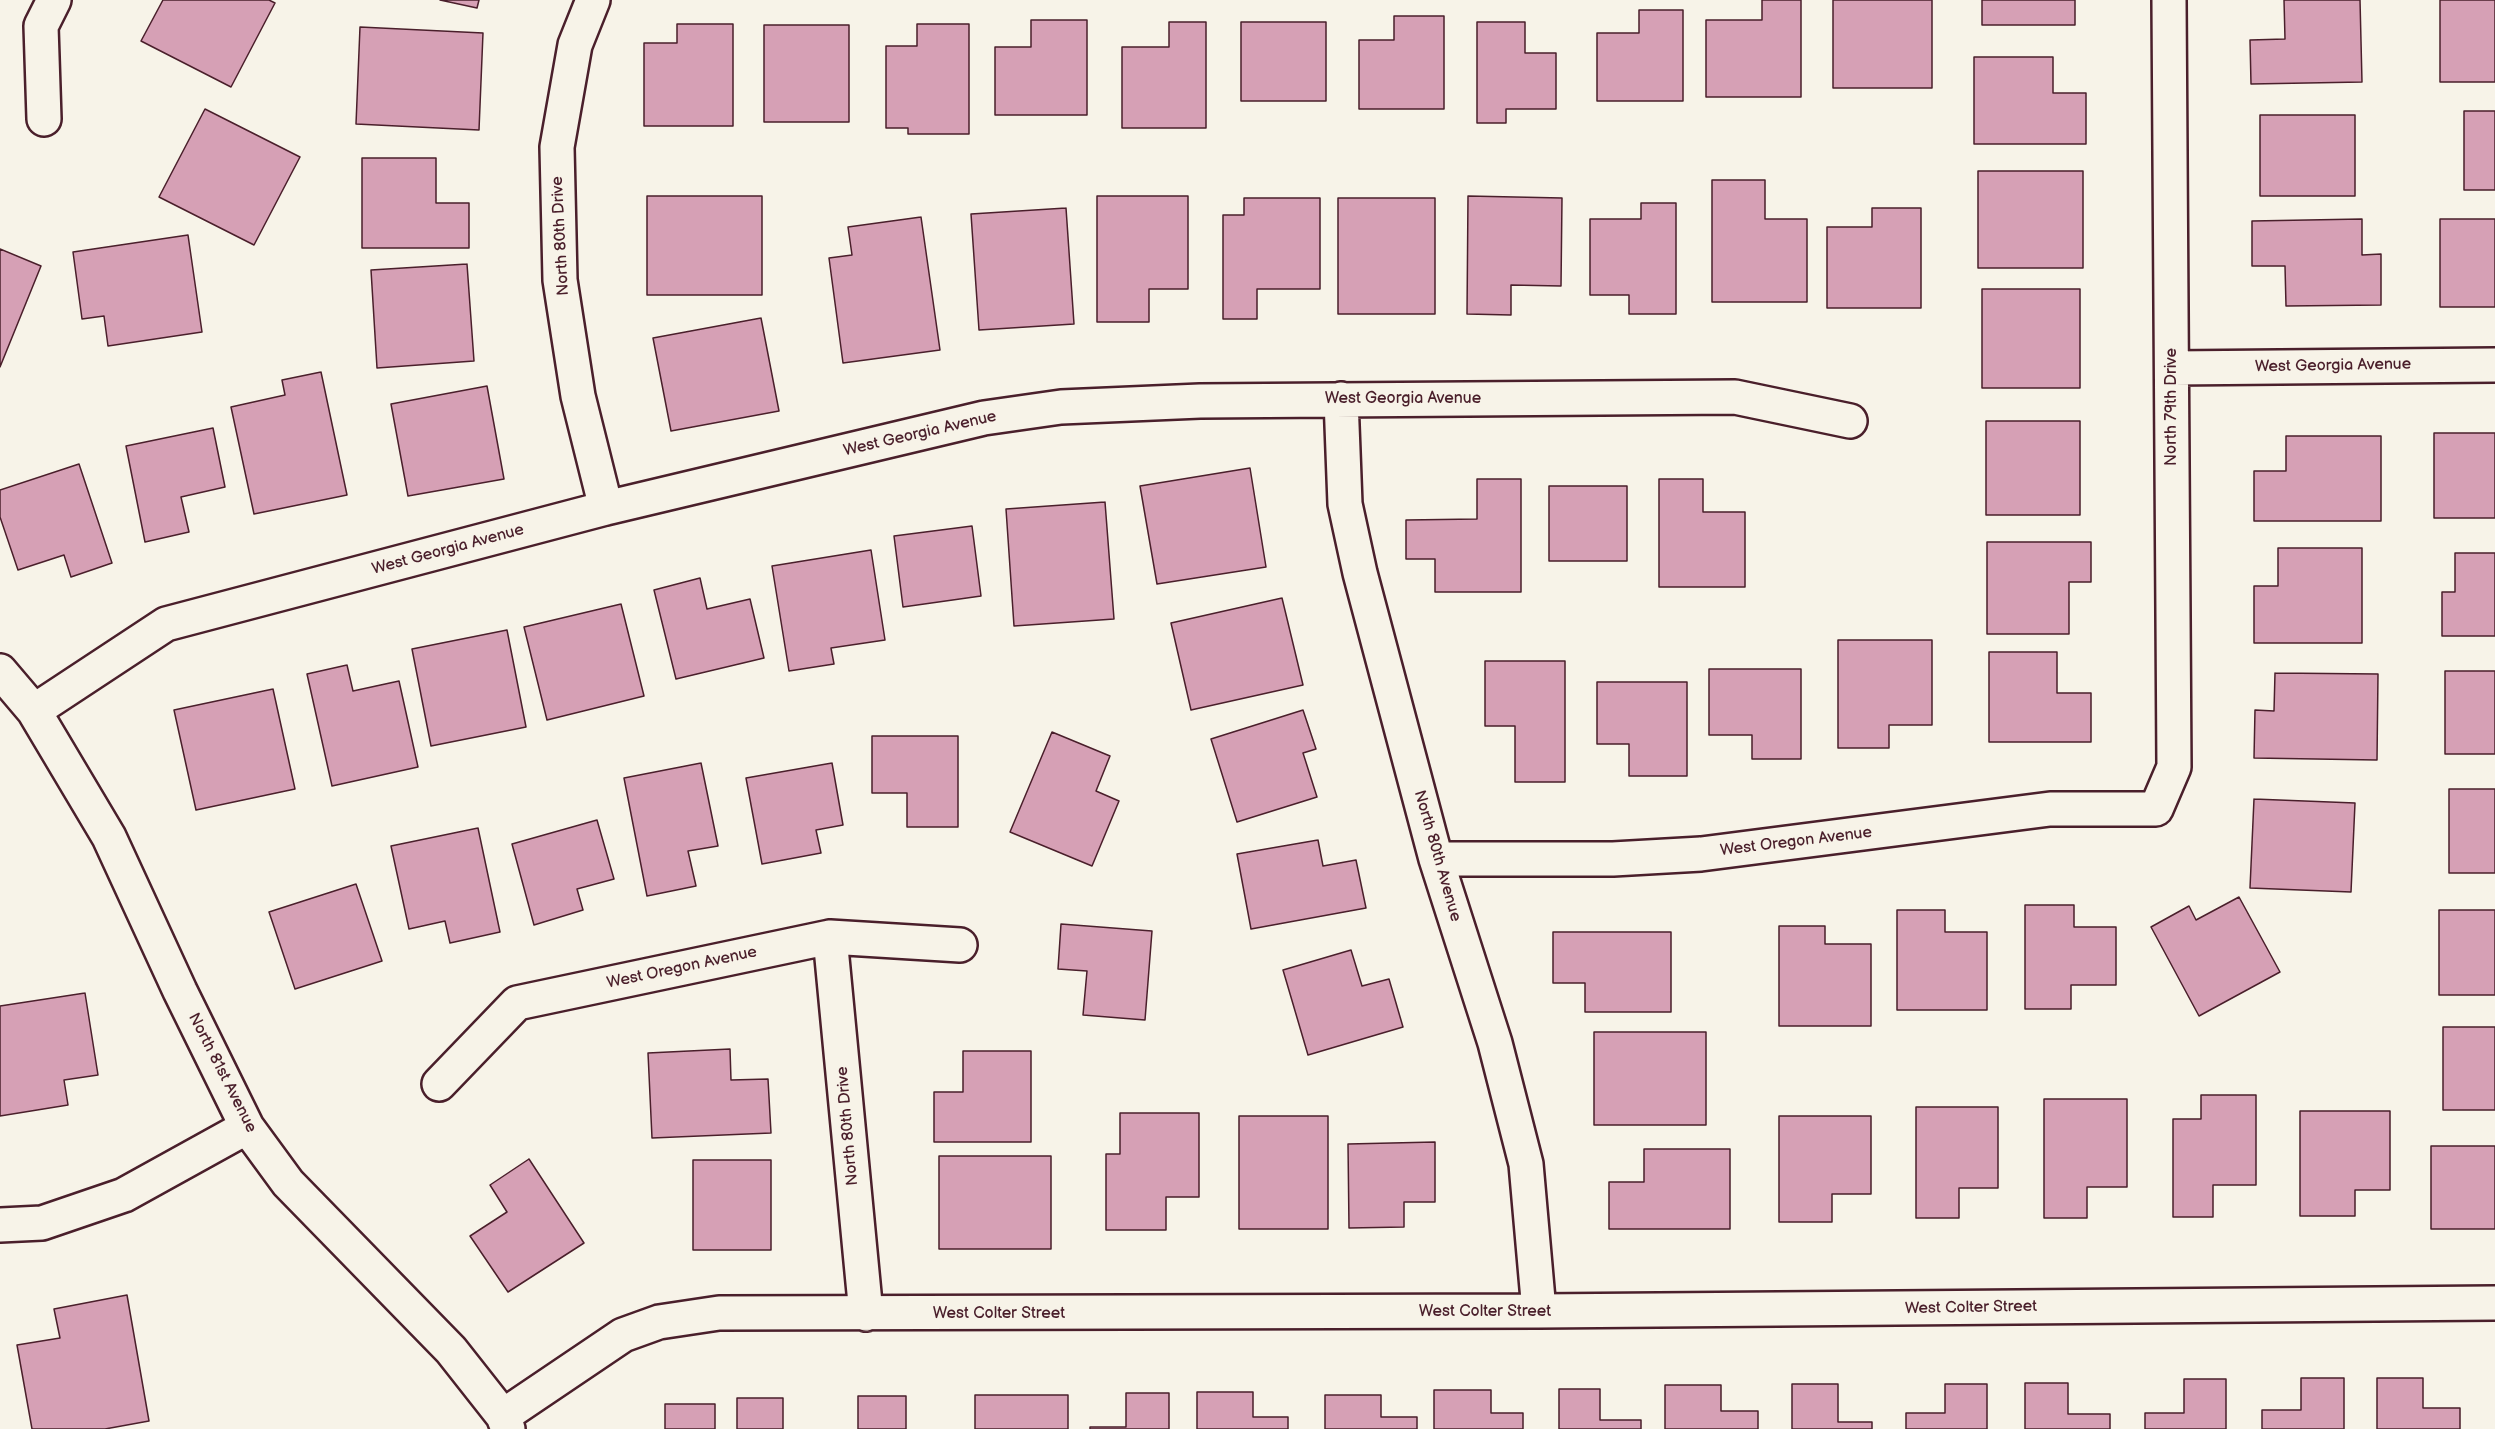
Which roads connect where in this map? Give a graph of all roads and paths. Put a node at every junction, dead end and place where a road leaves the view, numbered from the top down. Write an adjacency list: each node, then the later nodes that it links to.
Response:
1 (54, 0): 4 (street)
2 (592, 0): 9 (street, North 80th Drive)
3 (2169, 0): 6 (street, North 79th Drive)
4 (44, 119)
5 (2495, 365): 6 (street, West Georgia Avenue)
6 (2172, 368): 12 (street, North 79th Drive)
7 (1341, 399): 8 (street, West Georgia Avenue); 9 (street, West Georgia Avenue); 13 (street, North 80th Avenue)
8 (1850, 421)
9 (606, 508): 11 (street, West Georgia Avenue)
10 (0, 671): 11 (street, North 81st Avenue)
11 (34, 711): 17 (street, North 81st Avenue)
12 (2156, 809): 13 (street, West Oregon Avenue)
13 (1436, 859): 20 (street, North 80th Avenue)
14 (831, 937): 15 (street, West Oregon Avenue); 16 (street, West Oregon Avenue); 21 (street, North 80th Drive)
15 (960, 945)
16 (439, 1084)
17 (248, 1127): 18 (street); 22 (street, North 81st Avenue)
18 (0, 1225)
19 (2495, 1303): 20 (street, West Colter Street)
20 (1539, 1311): 21 (street, West Colter Street)
21 (866, 1314): 22 (street, West Colter Street)
22 (506, 1422)

